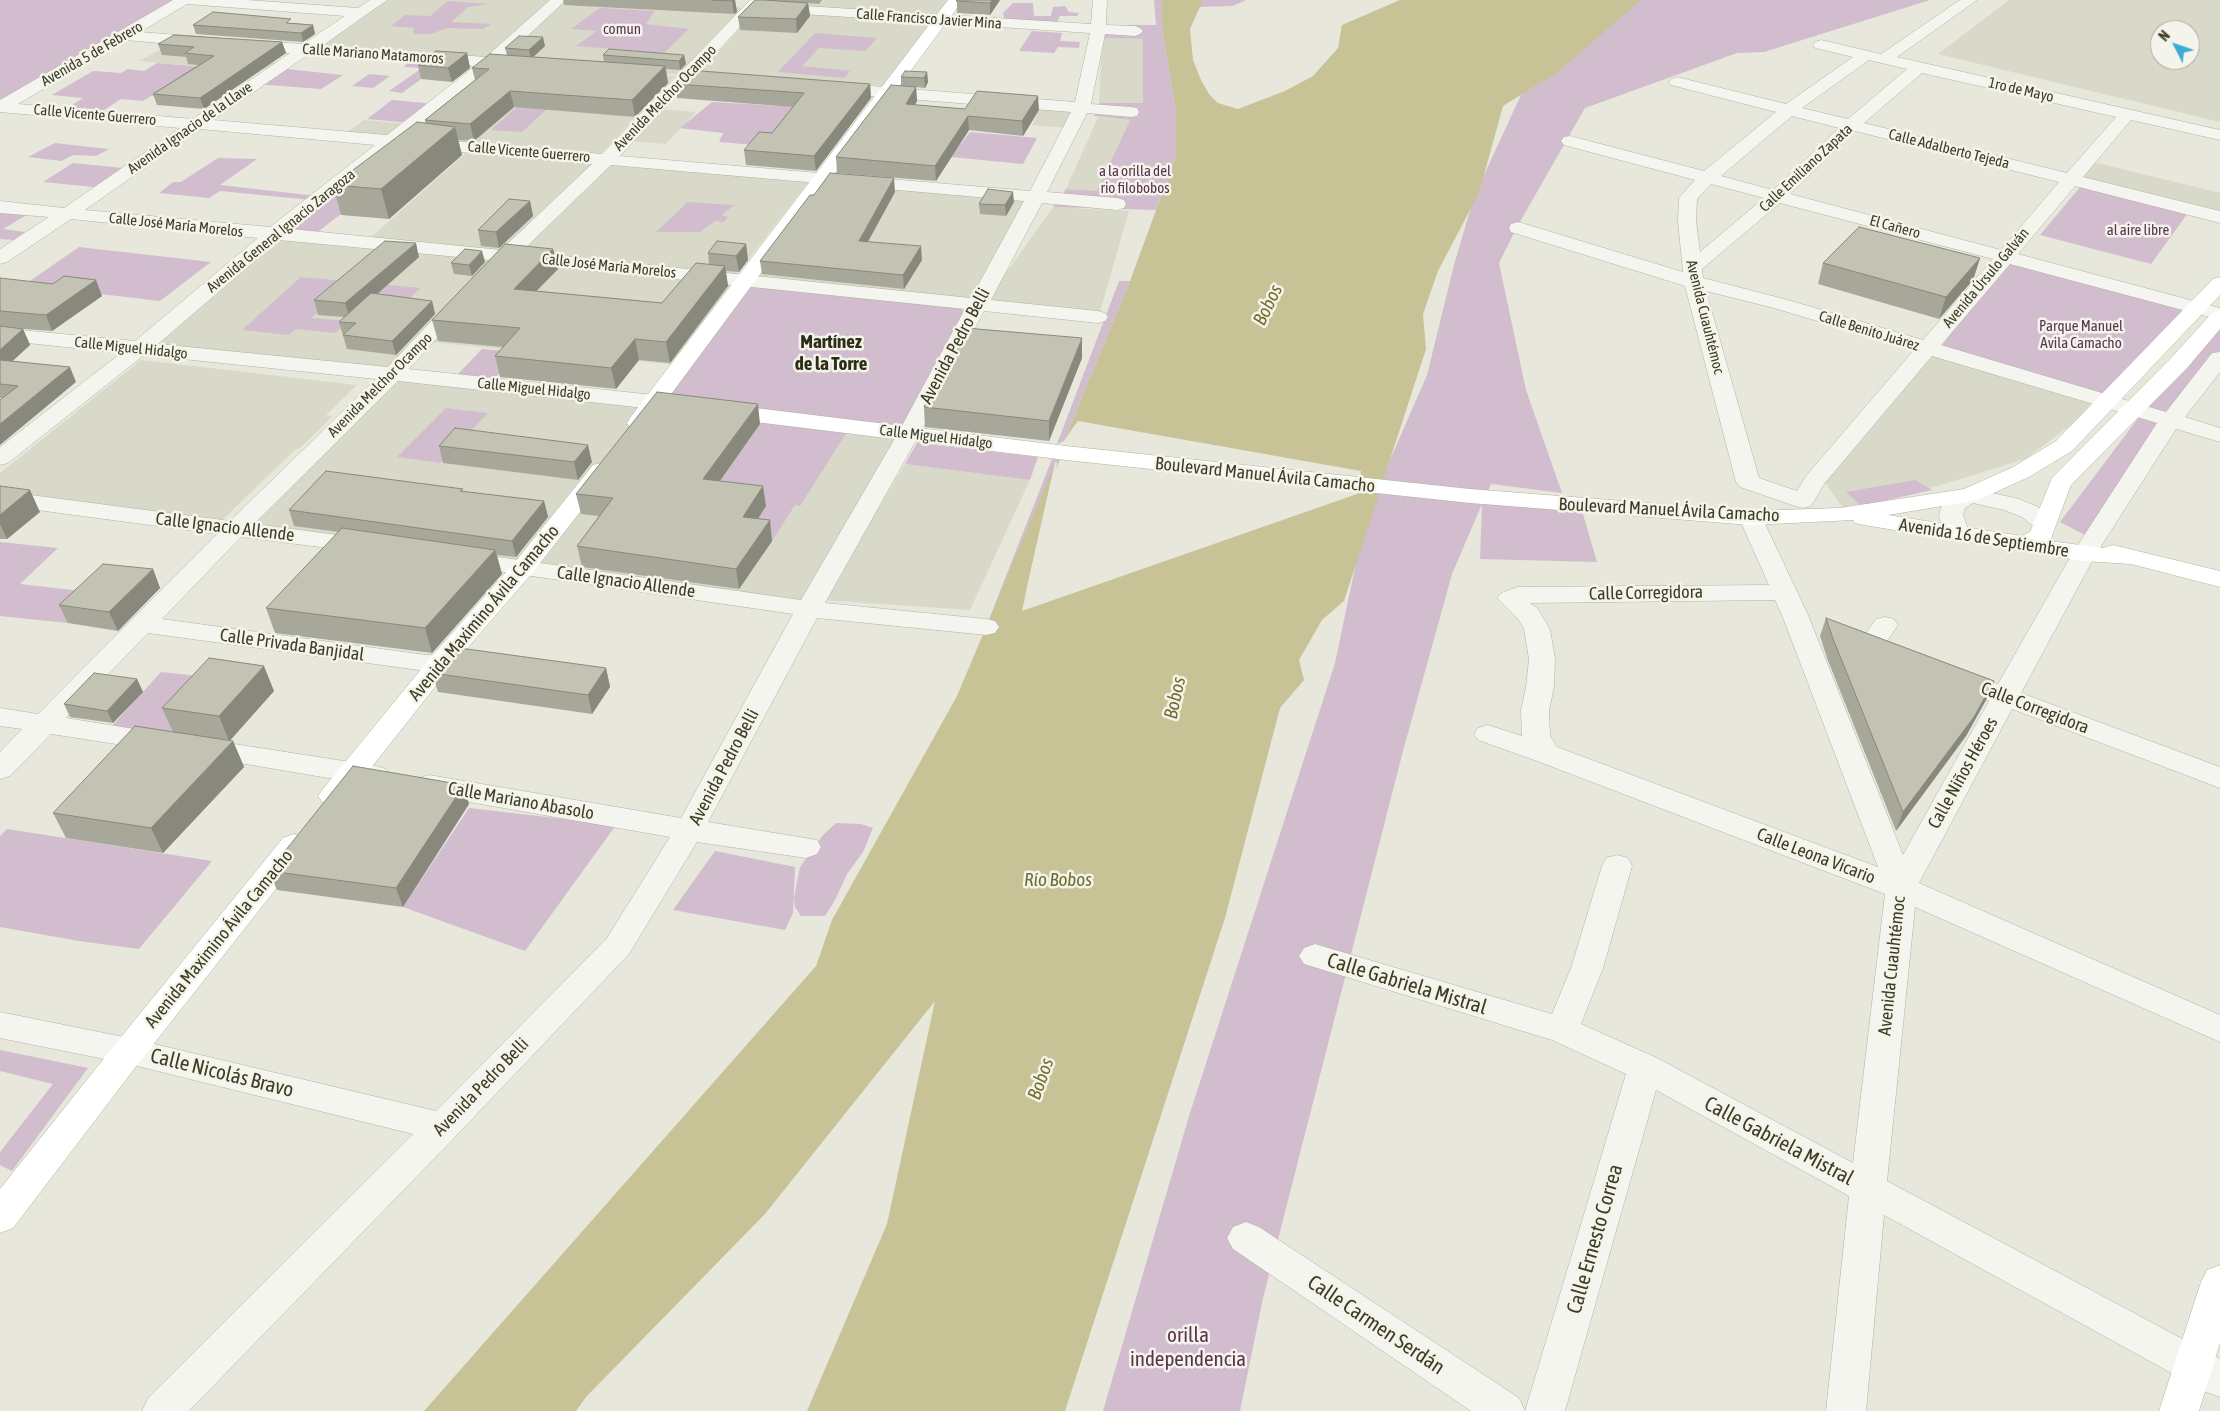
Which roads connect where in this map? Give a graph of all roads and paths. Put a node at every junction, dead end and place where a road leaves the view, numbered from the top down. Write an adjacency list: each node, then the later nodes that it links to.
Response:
1 (186, 0): 8 (street); 12 (street, Avenida 5 de Febrero)
2 (380, 0): 8 (street, Avenida Ignacio de la Llave)
3 (559, 0): 16 (street, Avenida General Ignacio Zaragoza)
4 (956, 0): 9 (main road, Avenida Maximino Ávila Camacho)
5 (1100, 0): 10 (street, Avenida Pedro Belli)
6 (1970, 0): 15 (street, Avenida Cuauhtémoc)
7 (747, 4): 9 (street, Calle Francisco Javier Mina); 32 (street, Avenida Melchor Ocampo)
8 (361, 13): 14 (street, Avenida Ignacio de la Llave)
9 (943, 20): 10 (street, Calle Francisco Javier Mina); 21 (main road, Avenida Maximino Ávila Camacho)
10 (1098, 30): 11 (street, Calle Francisco Javier Mina); 22 (street, Avenida Pedro Belli)
11 (1135, 31)
12 (123, 35): 14 (street, Calle Mariano Matamoros); 23 (street, Avenida 5 de Febrero)
13 (1822, 45): 15 (street, 1ro de Mayo)
14 (308, 50): 16 (street, Calle Mariano Matamoros); 27 (street, Avenida Ignacio de la Llave)
15 (1875, 57): 18 (street, 1ro de Mayo); 24 (street, Avenida Cuauhtémoc)
16 (490, 62): 17 (street, Calle Mariano Matamoros); 30 (street, Avenida General Ignacio Zaragoza)
17 (537, 66)
18 (1918, 67): 26 (street, 1ro de Mayo); 28 (street, Calle Emiliano Zapata)
19 (1677, 82): 24 (street, Calle Adalberto Tejeda)
20 (820, 87): 21 (street)
21 (888, 92): 22 (street); 33 (main road, Avenida Maximino Ávila Camacho)
22 (1082, 106): 25 (street); 36 (street, Avenida Pedro Belli)
23 (0, 107): 27 (street, Calle Vicente Guerrero)
24 (1788, 110): 28 (street, Calle Adalberto Tejeda); 34 (street, Avenida Cuauhtémoc)
25 (1131, 112)
26 (2128, 114): 29 (street, 1ro de Mayo); 35 (street, Avenida Úrsulo Galván)
27 (196, 123): 30 (street, Calle Vicente Guerrero); 40 (street, Avenida Ignacio de la Llave)
28 (1851, 126): 35 (street, Calle Adalberto Tejeda); 37 (street, Calle Emiliano Zapata)
29 (2220, 135)
30 (394, 140): 32 (street, Calle Vicente Guerrero); 43 (street, Avenida General Ignacio Zaragoza)
31 (1570, 141): 34 (street, El Cañero)
32 (607, 159): 33 (street, Calle Vicente Guerrero); 44 (street, Avenida Melchor Ocampo)
33 (824, 178): 36 (street, Calle Vicente Guerrero); 48 (main road, Avenida Maximino Ávila Camacho)
34 (1707, 178): 37 (street, El Cañero); 47 (street, Avenida Cuauhtémoc)
35 (2070, 179): 41 (street, Calle Adalberto Tejeda); 45 (street, Avenida Úrsulo Galván)
36 (1036, 196): 38 (street, Calle Vicente Guerrero); 50 (street, Avenida Pedro Belli)
37 (1777, 196): 45 (street, El Cañero); 47 (street, Calle Emiliano Zapata)
38 (1117, 204)
39 (0, 207): 40 (street, Calle José María Morelos)
40 (67, 214): 43 (street, Calle José María Morelos); 46 (street, Avenida Ignacio de la Llave)
41 (2220, 217)
42 (1518, 228): 47 (street, Calle Benito Juárez)
43 (274, 234): 44 (street, Calle José María Morelos); 56 (street, Avenida General Ignacio Zaragoza)
44 (505, 256): 48 (street, Calle José María Morelos); 58 (street, Avenida Melchor Ocampo)
45 (2004, 256): 51 (street, El Cañero); 55 (street, Avenida Úrsulo Galván)
46 (0, 258)
47 (1692, 275): 55 (street, Calle Benito Juárez); 70 (street, Avenida Cuauhtémoc)
48 (747, 280): 50 (street, Calle José María Morelos); 60 (main road, Avenida Maximino Ávila Camacho)
49 (2220, 283): 51 (main road, Boulevard Manuel Ávila Camacho)
50 (978, 304): 53 (street, Calle José María Morelos); 64 (street, Avenida Pedro Belli)
51 (2197, 308): 52 (street, El Cañero); 59 (main road, Boulevard Manuel Ávila Camacho)
52 (2220, 315): 62 (main road)
53 (1098, 317)
54 (0, 334): 56 (street, Calle Miguel Hidalgo)
55 (1927, 348): 59 (street, Calle Benito Juárez); 70 (street, Avenida Úrsulo Galván)
56 (139, 349): 58 (street, Calle Miguel Hidalgo); 67 (street, Avenida General Ignacio Zaragoza)
57 (2220, 358): 63 (street, Calle Niños Héroes)
58 (393, 374): 60 (street, Calle Miguel Hidalgo); 74 (street, Avenida Melchor Ocampo)
59 (2107, 402): 62 (street, Calle Benito Juárez); 68 (main road, Boulevard Manuel Ávila Camacho)
60 (664, 403): 80 (main road, Avenida Maximino Ávila Camacho)
61 (703, 408): 64 (main road, Calle Miguel Hidalgo)
62 (2131, 409): 63 (street, Calle Benito Juárez); 73 (main road)
63 (2170, 421): 65 (street, Calle Benito Juárez); 78 (street, Calle Niños Héroes)
64 (908, 433): 66 (main road, Calle Miguel Hidalgo); 83 (street, Avenida Pedro Belli)
65 (2220, 435)
66 (1066, 453): 72 (main road, Boulevard Manuel Ávila Camacho)
67 (0, 458)
68 (1970, 495): 71 (main road, Boulevard Manuel Ávila Camacho); 73 (street); 75 (street)
69 (0, 498): 74 (street, Calle Ignacio Allende)
70 (1808, 508): 71 (main road, Boulevard Manuel Ávila Camacho); 72 (main road, Boulevard Manuel Ávila Camacho)
71 (1840, 515): 75 (main road, Avenida 16 de Septiembre)
72 (1751, 518): 82 (street, Avenida Cuauhtémoc)
73 (2045, 523): 76 (main road); 78 (main road, Avenida 16 de Septiembre)
74 (237, 527): 77 (street, Calle Ignacio Allende); 84 (street, Avenida Melchor Ocampo)
75 (1958, 534): 76 (main road, Avenida 16 de Septiembre)
76 (2021, 544): 78 (main road, Avenida 16 de Septiembre)
77 (395, 549)
78 (2087, 549): 81 (main road, Avenida 16 de Septiembre); 89 (street, Calle Niños Héroes)
79 (444, 556): 80 (street, Calle Ignacio Allende)
80 (524, 568): 83 (street, Calle Ignacio Allende); 87 (main road, Avenida Maximino Ávila Camacho)
81 (2220, 579)
82 (1789, 603): 86 (street, Calle Corregidora); 93 (street, Calle Corregidora); 100 (street, Avenida Cuauhtémoc)
83 (809, 609): 85 (street, Calle Ignacio Allende); 97 (street, Avenida Pedro Belli)
84 (143, 624): 87 (street, Calle Privada Banjidal); 91 (street, Avenida Melchor Ocampo)
85 (986, 627)
86 (1898, 655)
87 (441, 662): 95 (main road, Avenida Maximino Ávila Camacho)
88 (1960, 679): 89 (street, Calle Corregidora)
89 (2005, 697): 96 (street, Calle Corregidora); 100 (street, Calle Niños Héroes)
90 (0, 717): 91 (street, Calle Mariano Abasolo)
91 (46, 724): 94 (street, Avenida Melchor Ocampo); 95 (street, Calle Mariano Abasolo)
92 (1488, 734): 93 (street, Calle Leona Vicario)
93 (1547, 754): 100 (street, Calle Leona Vicario)
94 (0, 769)
95 (353, 772): 97 (street, Calle Mariano Abasolo); 105 (main road, Avenida Maximino Ávila Camacho)
96 (2220, 778)
97 (690, 830): 98 (street, Calle Mariano Abasolo); 107 (street, Avenida Pedro Belli)
98 (806, 847)
99 (1618, 866): 104 (street)
100 (1901, 888): 103 (street, Calle Leona Vicario); 108 (street, Avenida Cuauhtémoc)
101 (1315, 956): 104 (street, Calle Gabriela Mistral)
102 (0, 1025): 105 (street, Calle Nicolás Bravo)
103 (2220, 1029)
104 (1562, 1030): 106 (street, Calle Gabriela Mistral)
105 (129, 1051): 107 (street, Calle Nicolás Bravo); 109 (main road, Avenida Maximino Ávila Camacho)
106 (1644, 1068): 108 (street, Calle Gabriela Mistral); 115 (street, Calle Ernesto Correa)
107 (443, 1127): 113 (street, Avenida Pedro Belli)
108 (1868, 1189): 112 (street, Calle Gabriela Mistral); 116 (street, Avenida Cuauhtémoc)
109 (0, 1217)
110 (1246, 1238): 114 (street, Calle Carmen Serdán)
111 (2220, 1282): 112 (main road)
112 (2206, 1372): 117 (main road)
113 (162, 1411)
114 (1506, 1411)
115 (1545, 1411)
116 (1846, 1411)
117 (2179, 1411)

